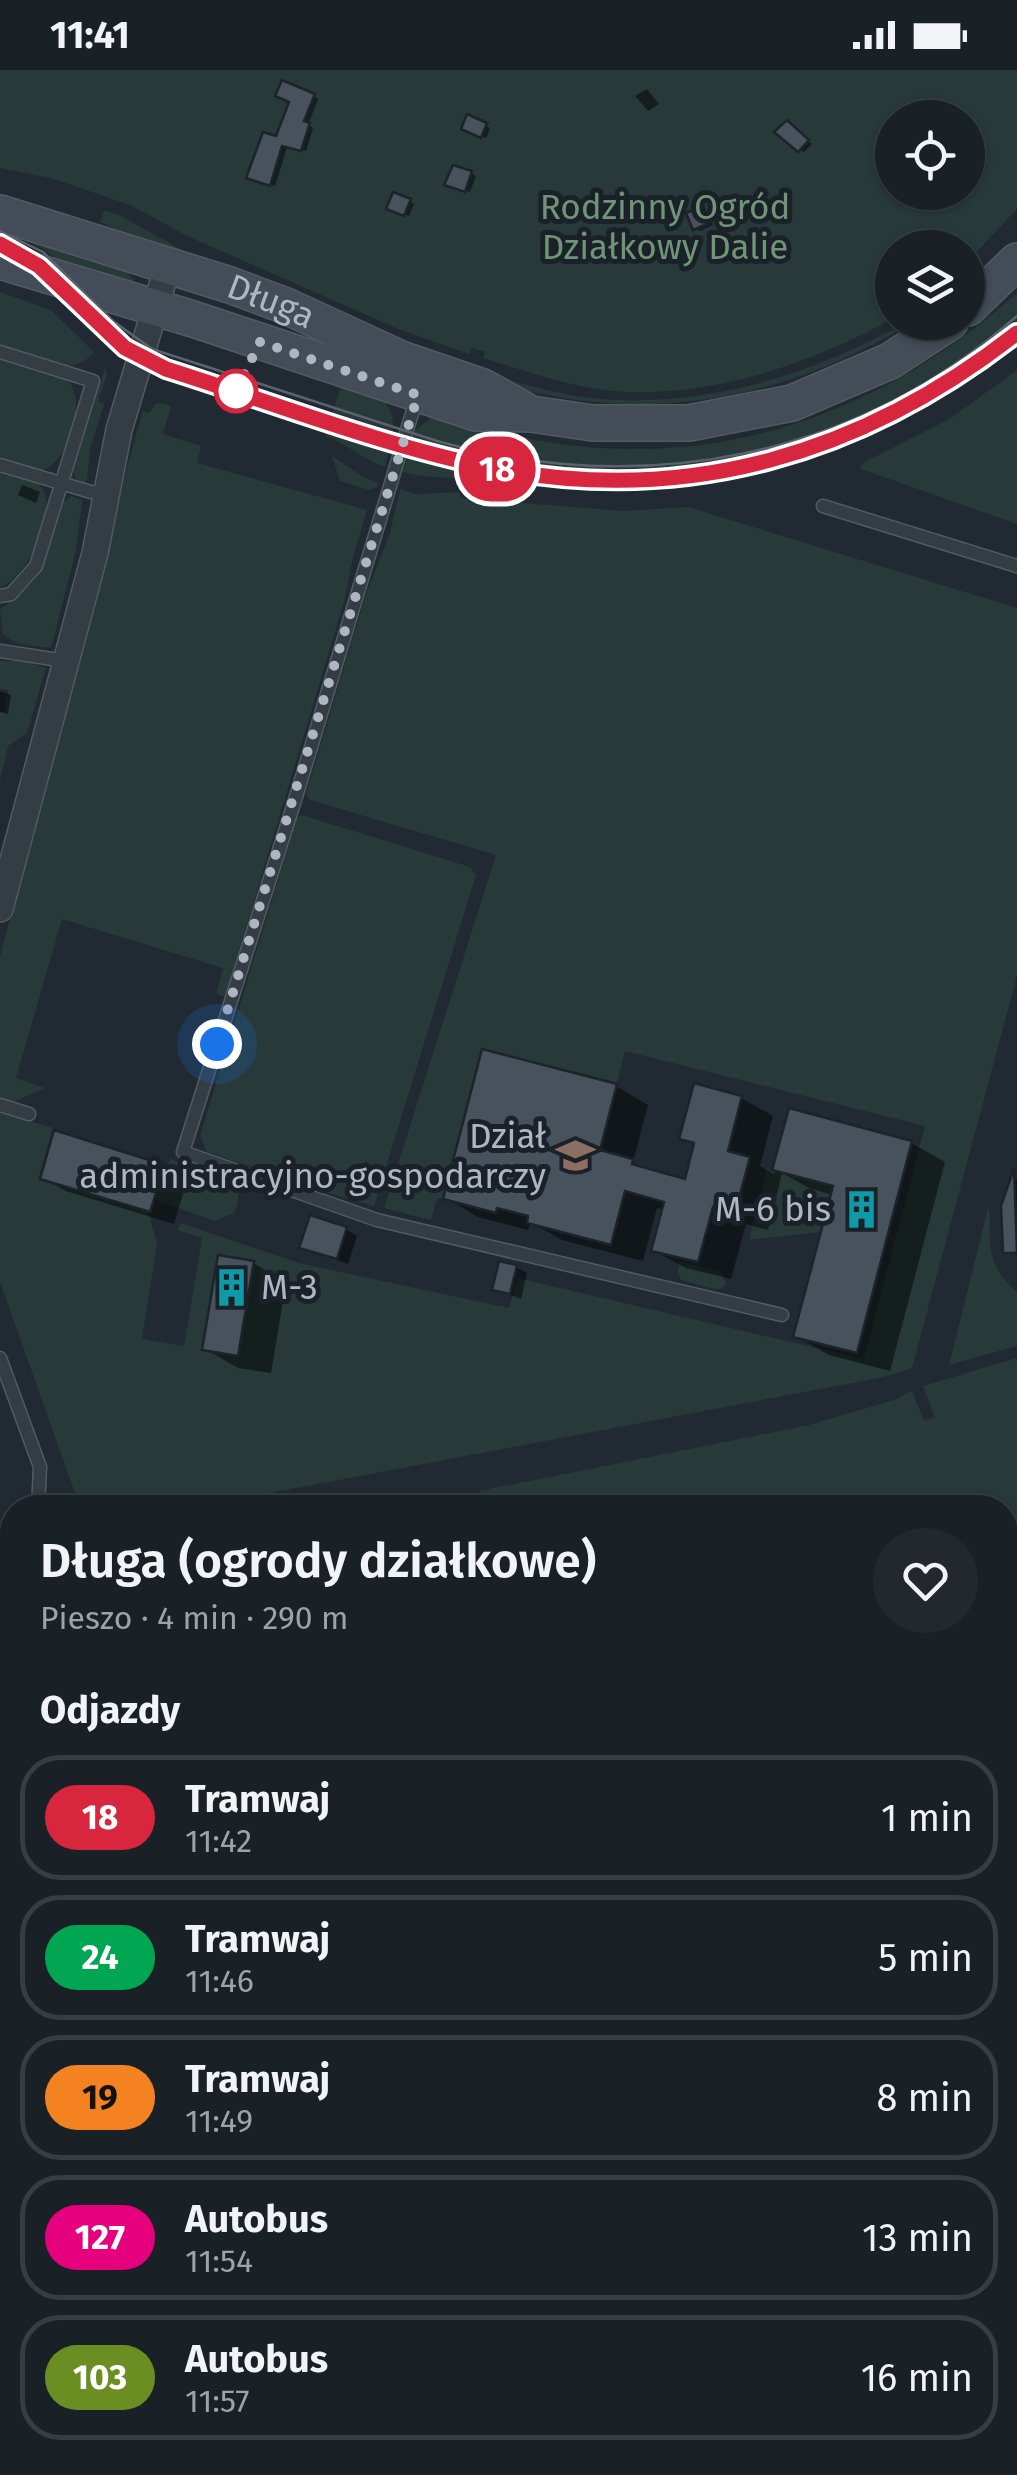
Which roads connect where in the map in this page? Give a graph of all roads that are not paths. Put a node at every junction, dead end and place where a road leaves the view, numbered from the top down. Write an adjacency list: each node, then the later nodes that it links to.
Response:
1 (0, 213): 4 (street, Długa)
2 (0, 261): 6 (street, Długa)
3 (1017, 262): 5 (street)
4 (168, 265): 6 (street); 10 (street, Długa)
5 (985, 292)
6 (155, 308): 9 (street, Długa); 13 (street)
7 (922, 340): 10 (street, Długa)
8 (0, 352): 12 (lane)
9 (418, 395): 10 (street, Długa); 22 (lane)
10 (531, 414)
11 (0, 465): 12 (lane)
12 (61, 484): 13 (lane); 16 (lane)
13 (106, 493): 18 (street)
14 (823, 506): 15 (lane)
15 (1017, 566)
16 (0, 596)
17 (0, 651): 18 (lane)
18 (65, 661): 19 (street)
19 (0, 909)
20 (0, 1105): 21 (lane)
21 (29, 1114)
22 (782, 1315)
23 (0, 1358): 24 (lane)
24 (39, 1495)

